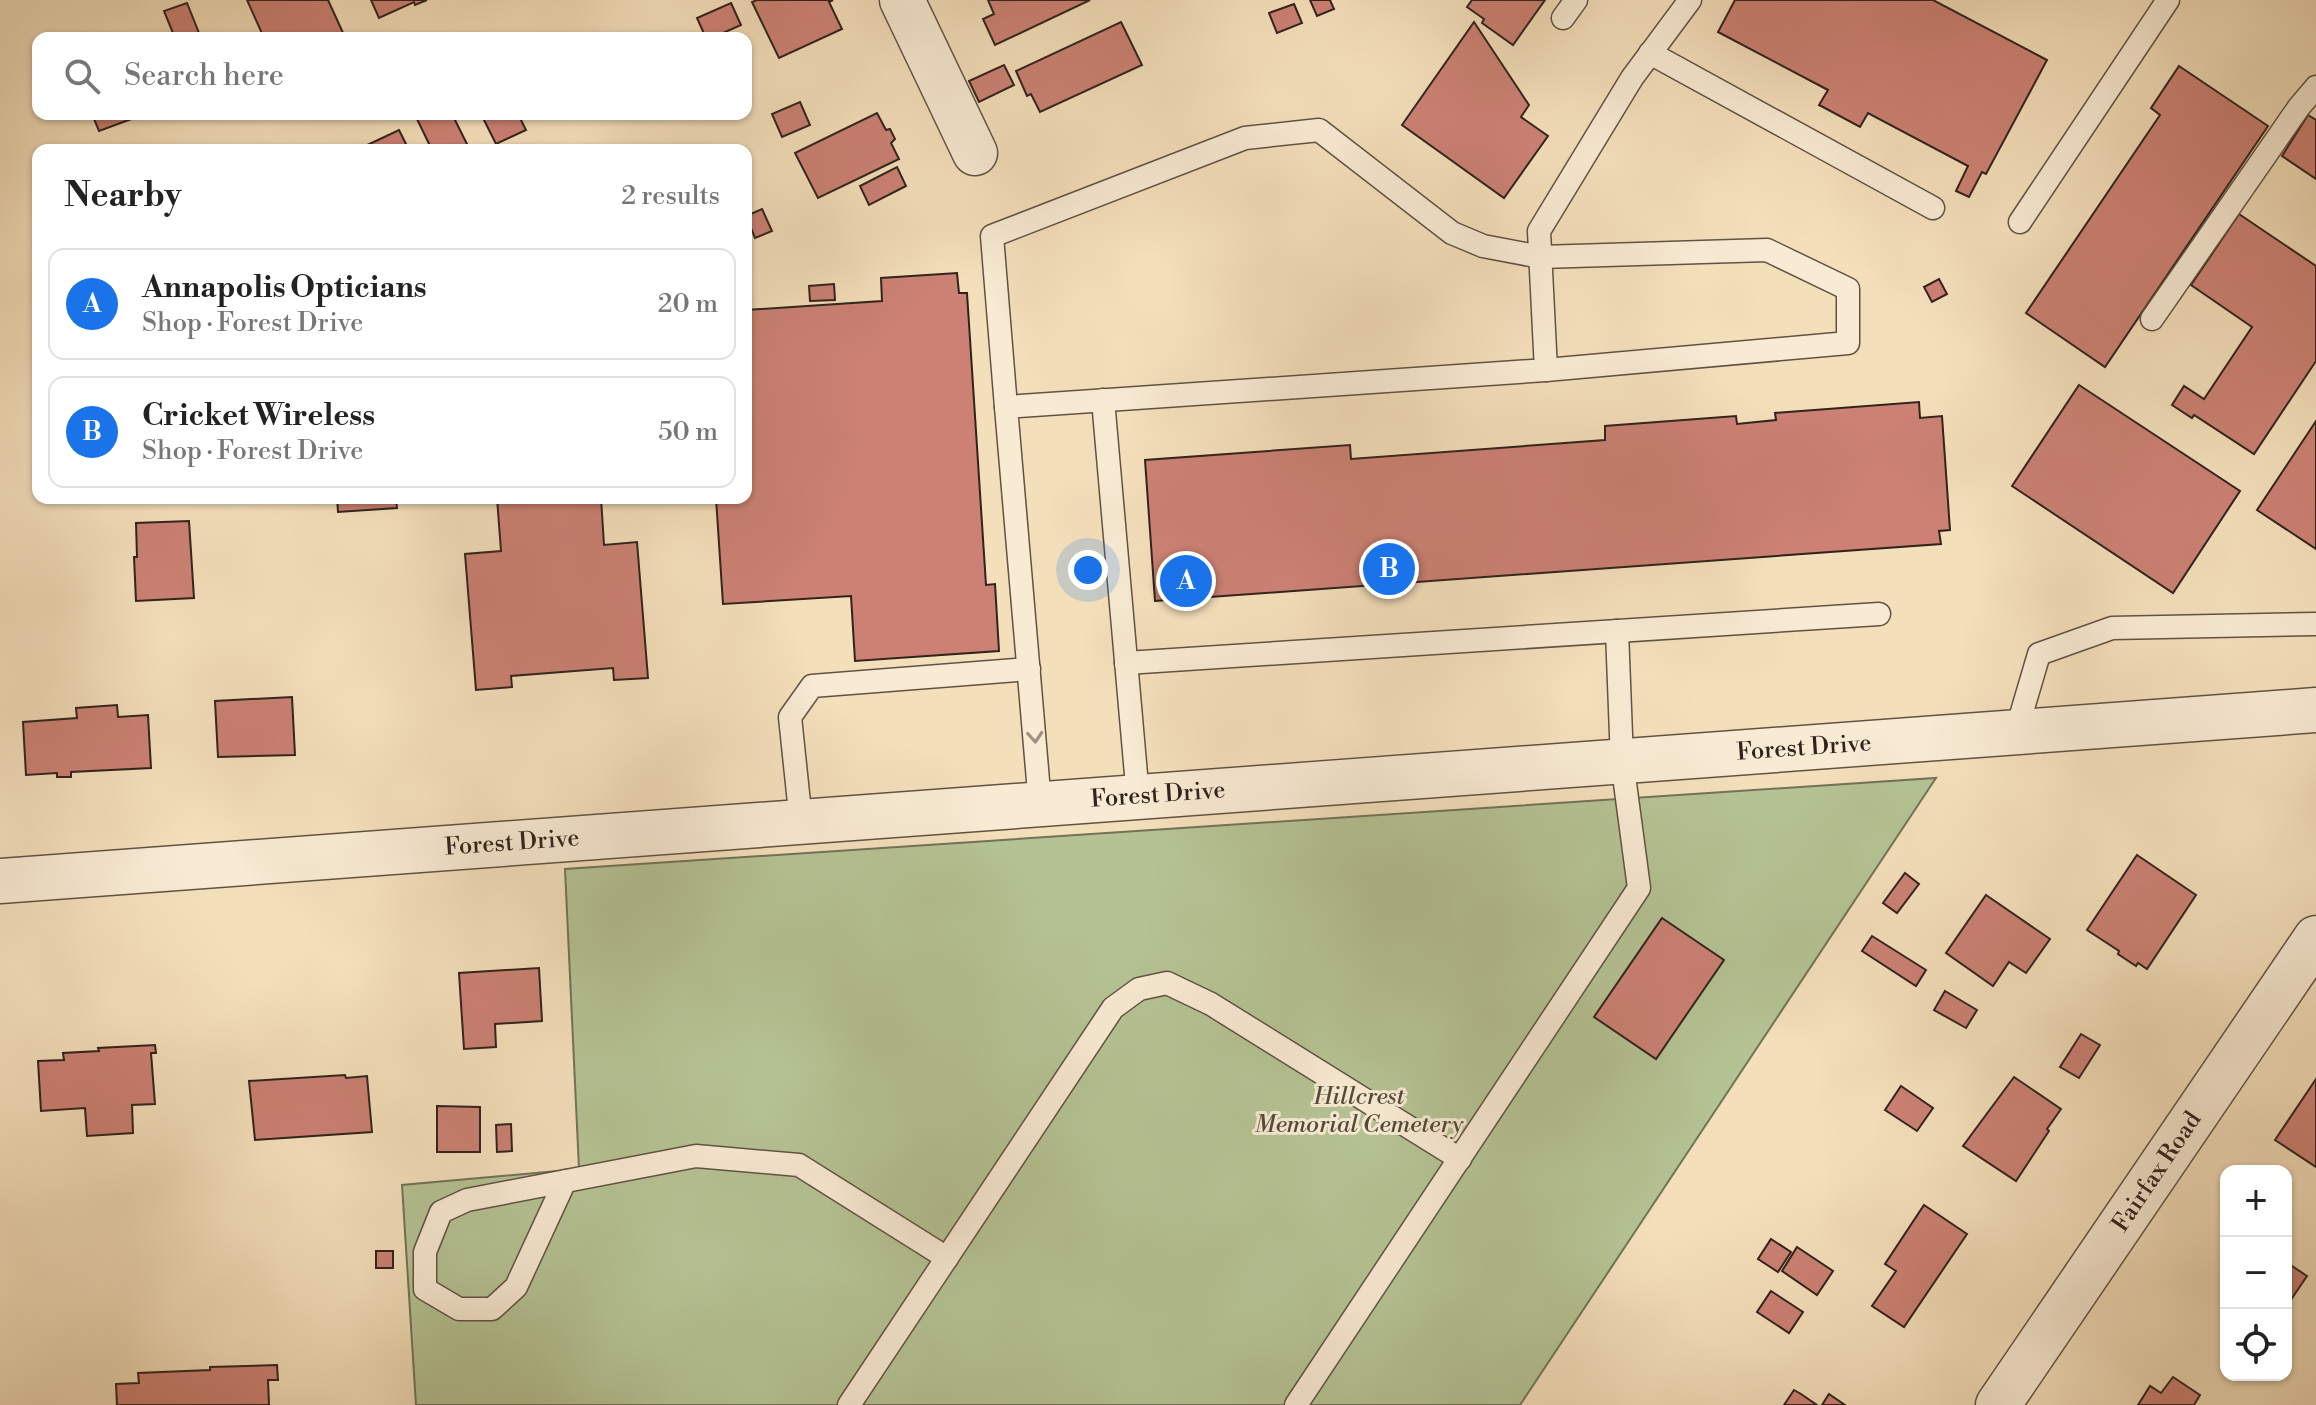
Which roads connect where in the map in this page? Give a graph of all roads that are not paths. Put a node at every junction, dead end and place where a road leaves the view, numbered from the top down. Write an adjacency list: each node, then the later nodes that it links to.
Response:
1 (902, 0): 6 (street)
2 (1690, 0): 4 (lane)
3 (2168, 0): 8 (lane)
4 (1650, 53): 7 (lane); 9 (lane)
5 (2316, 87): 10 (lane)
6 (975, 153)
7 (1933, 208)
8 (2020, 222)
9 (1541, 257): 11 (lane); 11 (lane); 13 (lane)
10 (2152, 319)
11 (1546, 370): 12 (lane)
12 (1103, 400): 13 (lane); 17 (lane)
13 (1006, 407): 18 (lane)
14 (1879, 614): 16 (lane)
15 (2316, 624): 20 (lane)
16 (1617, 631): 17 (lane); 21 (lane)
17 (1126, 663): 22 (lane)
18 (1029, 669): 23 (lane, one-way to 23); 24 (lane)
19 (2316, 710): 20 (street, Forest Drive)
20 (2016, 732): 21 (street, Forest Drive)
21 (1622, 761): 22 (street, Forest Drive); 27 (lane)
22 (1138, 797): 23 (street, Forest Drive)
23 (1040, 804): 24 (street, Forest Drive)
24 (801, 822): 25 (street, Forest Drive)
25 (0, 881)
26 (2316, 938): 32 (street, Fairfax Road)
27 (1460, 1159): 29 (lane); 30 (lane)
28 (565, 1181): 28 (lane); 29 (lane)
29 (947, 1258): 31 (lane)
30 (1296, 1404)
31 (849, 1405)
32 (1998, 1405)

